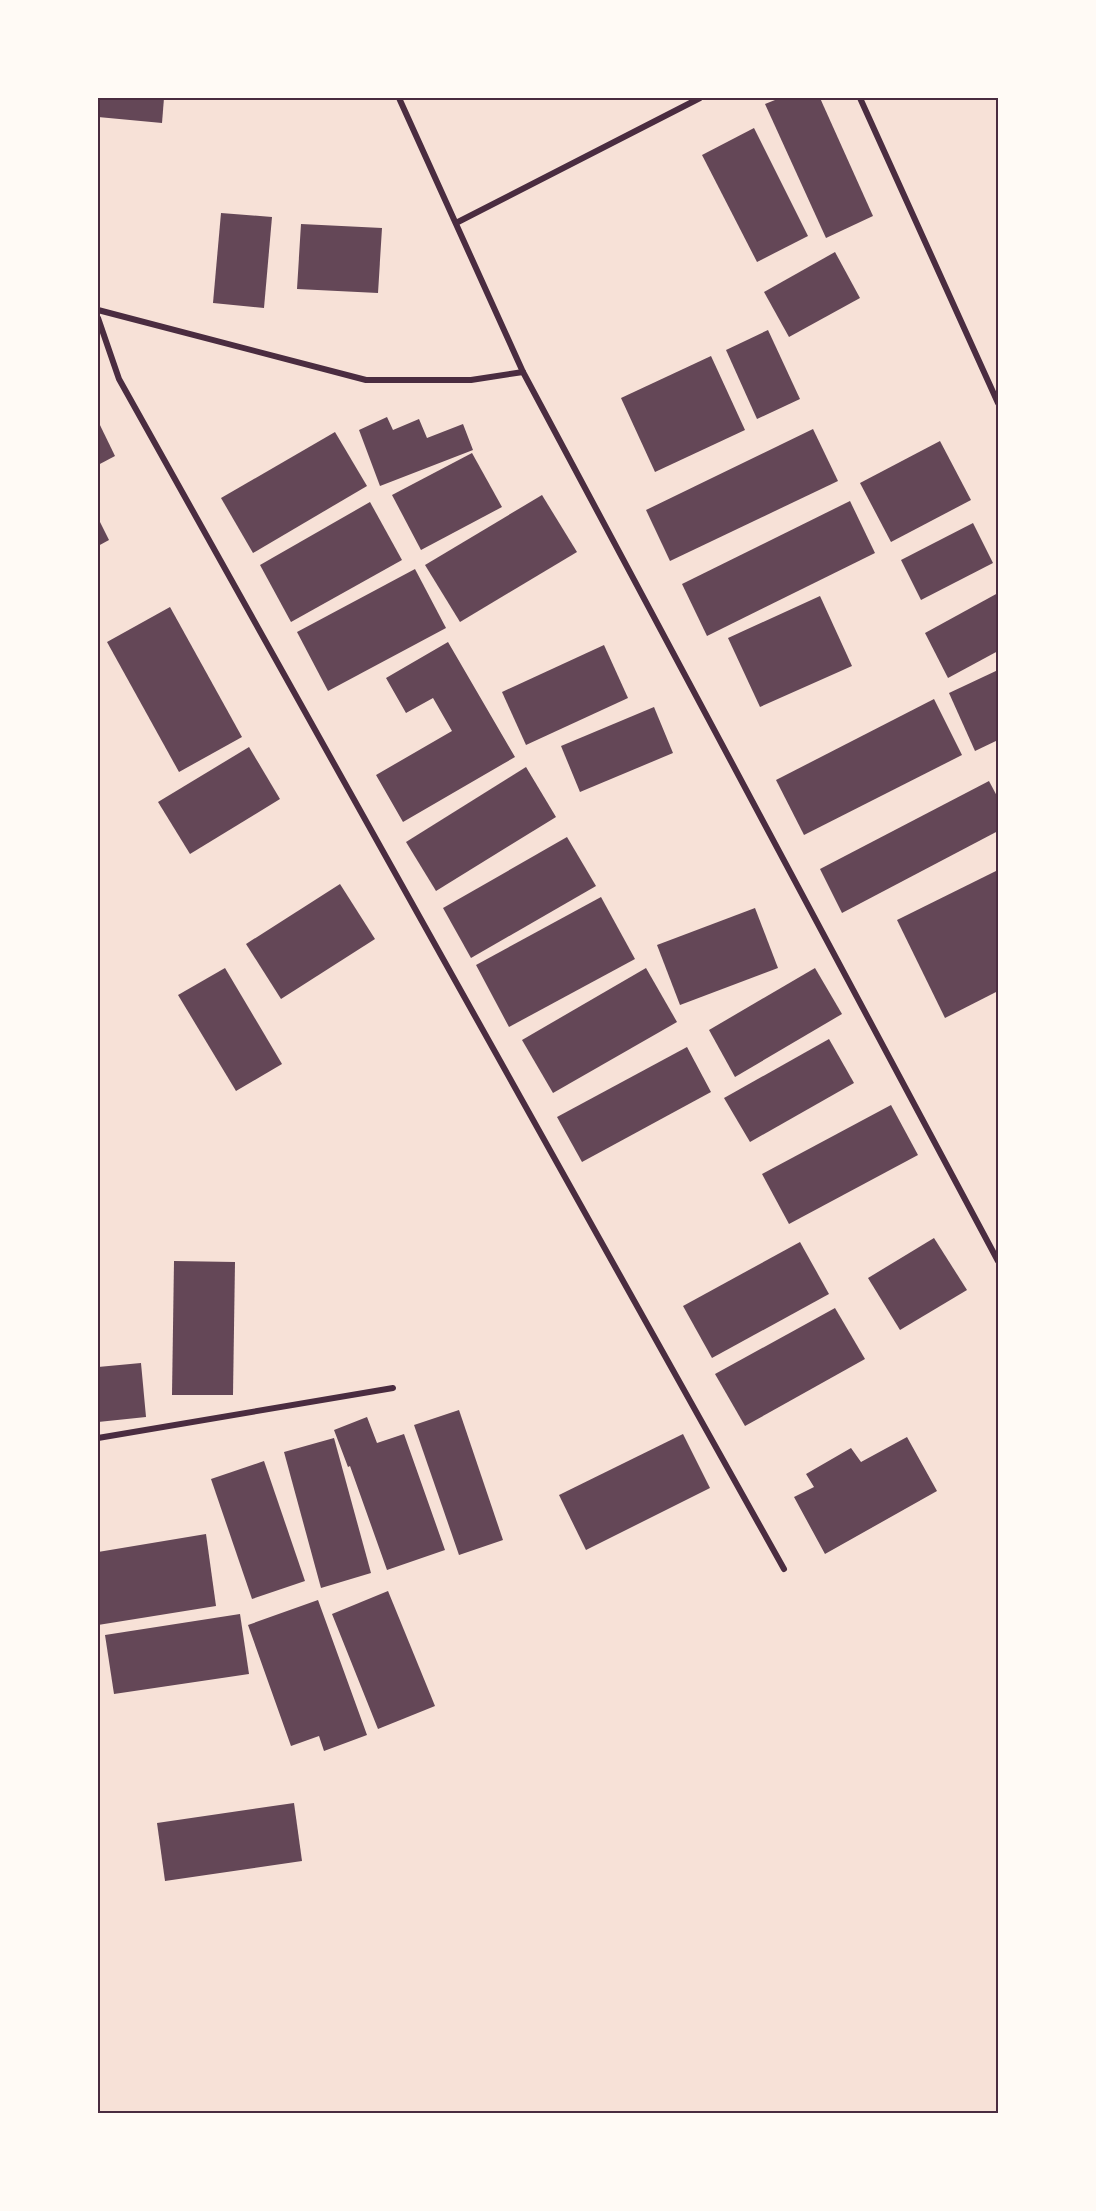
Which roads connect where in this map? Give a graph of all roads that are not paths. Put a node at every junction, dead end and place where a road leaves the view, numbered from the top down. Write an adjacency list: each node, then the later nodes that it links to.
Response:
1 (399, 98): 4 (street)
2 (700, 98): 4 (street)
3 (860, 98): 8 (street)
4 (456, 223): 7 (street)
5 (98, 310): 7 (street)
6 (98, 318): 12 (street)
7 (524, 372): 9 (street)
8 (999, 403)
9 (999, 1261)
10 (393, 1388): 11 (street)
11 (98, 1438)
12 (784, 1569)

